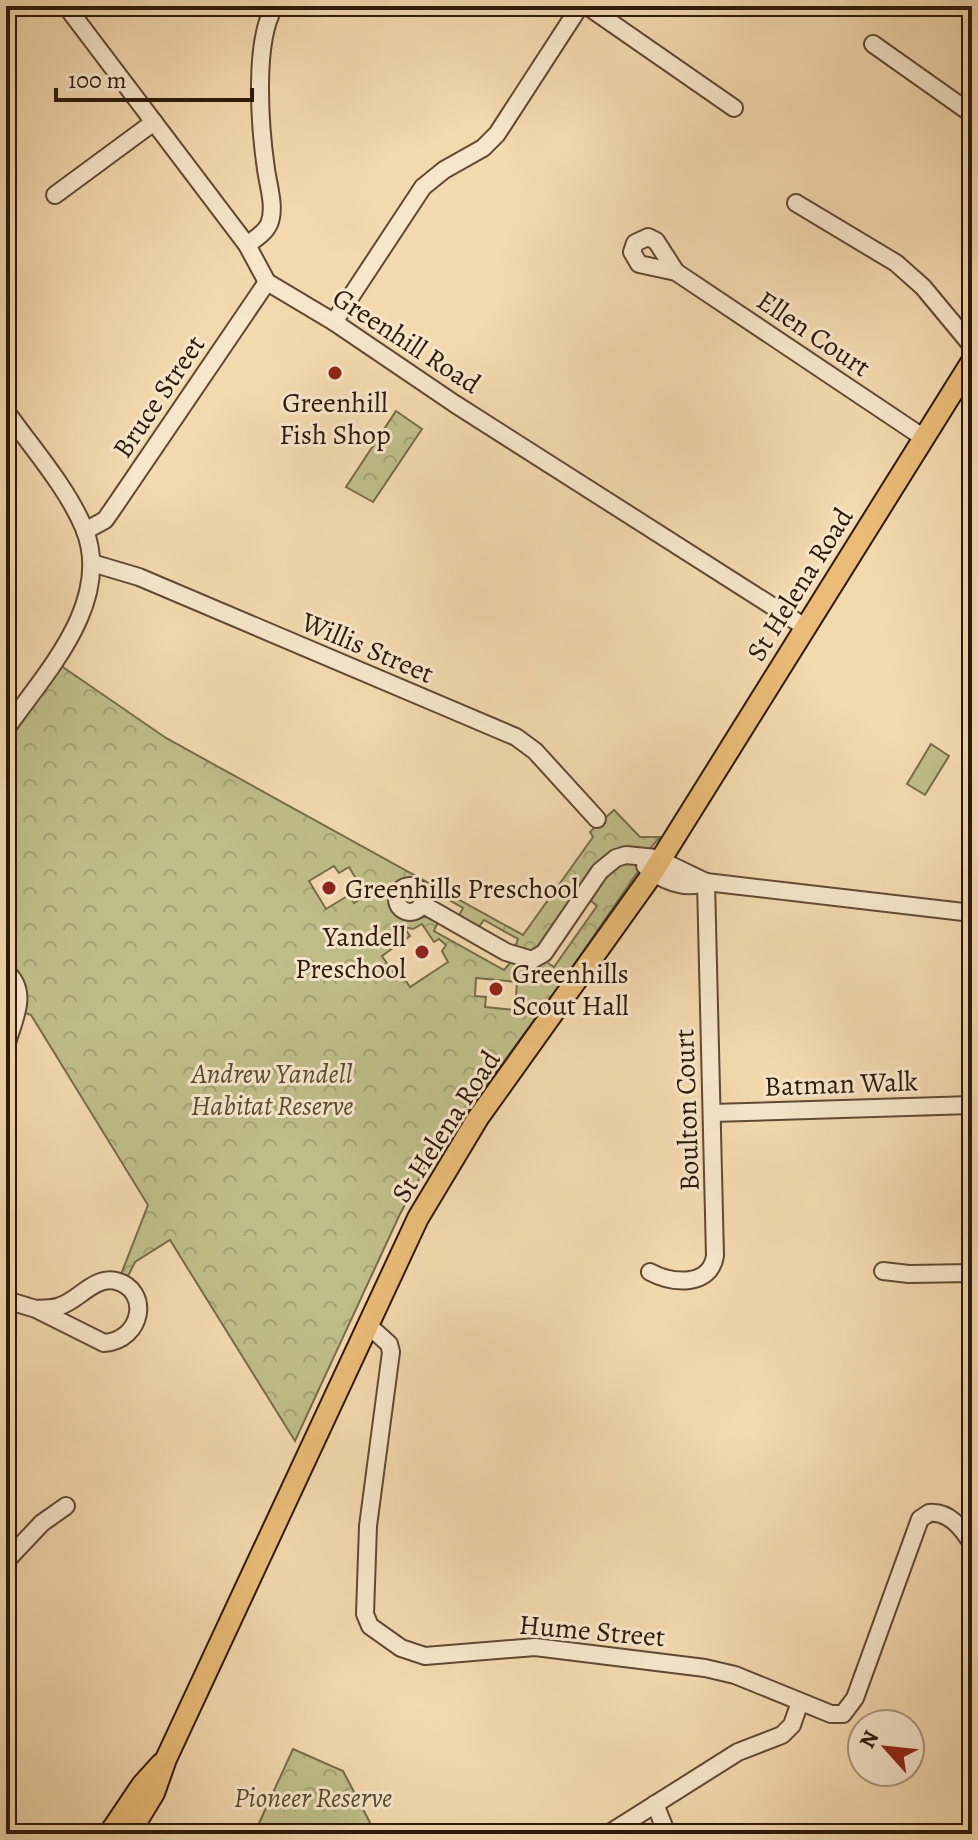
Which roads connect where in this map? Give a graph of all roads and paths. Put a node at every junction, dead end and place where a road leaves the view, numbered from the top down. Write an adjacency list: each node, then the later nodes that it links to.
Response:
1 (66, 6): 8 (street)
2 (275, 6): 11 (street)
3 (580, 6): 14 (street)
4 (587, 6): 6 (street)
5 (873, 44): 7 (street)
6 (734, 108)
7 (972, 114)
8 (154, 122): 9 (street); 11 (street)
9 (55, 195)
10 (796, 203): 15 (street)
11 (247, 245): 13 (street)
12 (676, 272): 18 (street, Ellen Court)
13 (267, 282): 14 (street, Greenhill Road); 19 (street, Bruce Street)
14 (334, 322): 21 (street, Greenhill Road)
15 (972, 346)
16 (972, 361): 18 (main road, St Helena Road)
17 (6, 411): 19 (street)
18 (924, 438): 21 (main road, St Helena Road)
19 (85, 531): 20 (street)
20 (92, 563): 22 (street); 23 (street, Willis Street)
21 (805, 627): 24 (main road, St Helena Road)
22 (6, 729)
23 (596, 819)
24 (652, 863): 25 (street); 26 (street); 37 (main road, St Helena Road)
25 (706, 882): 27 (street); 31 (street, Boulton Court)
26 (422, 904)
27 (972, 913)
28 (6, 972): 29 (street)
29 (6, 1046)
30 (972, 1105): 31 (street, Batman Walk)
31 (712, 1113): 33 (street, Boulton Court)
32 (883, 1271): 34 (street)
33 (650, 1272)
34 (972, 1273)
35 (6, 1300): 36 (street)
36 (36, 1309): 36 (street)
37 (369, 1326): 41 (street, Hume Street); 42 (main road, St Helena Road)
38 (66, 1506): 40 (street)
39 (972, 1544): 41 (street, Hume Street)
40 (6, 1561)
41 (800, 1702): 43 (street)
42 (166, 1759): 44 (main road, St Helena Road); 45 (main road, St Helena Road)
43 (655, 1804): 46 (street); 47 (street)
44 (109, 1834)
45 (129, 1834)
46 (608, 1834)
47 (667, 1834)

